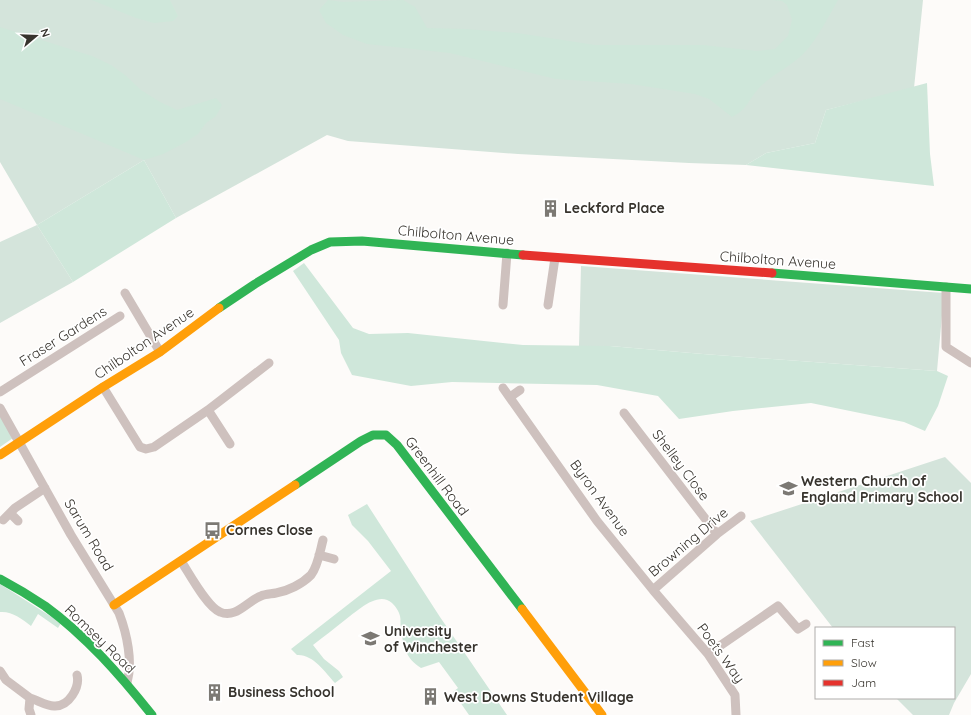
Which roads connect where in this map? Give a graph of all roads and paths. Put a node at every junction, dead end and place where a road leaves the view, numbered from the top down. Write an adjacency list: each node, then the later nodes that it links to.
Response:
1 (507, 253): 2 (main road, Chilbolton Avenue); 6 (street); 9 (main road, Chilbolton Avenue)
2 (555, 258): 3 (main road, Chilbolton Avenue); 7 (street)
3 (946, 287): 4 (main road, Chilbolton Avenue); 11 (street)
4 (971, 289)
5 (125, 293): 9 (street)
6 (503, 305)
7 (548, 305)
8 (120, 316): 15 (street, Fraser Gardens)
9 (160, 352): 12 (main road, Chilbolton Avenue)
10 (269, 363): 18 (street)
11 (971, 363)
12 (103, 387): 18 (street); 20 (main road, Chilbolton Avenue)
13 (503, 388): 16 (street, Byron Avenue)
14 (520, 390): 16 (street)
15 (0, 392)
16 (510, 397): 34 (street, Byron Avenue)
17 (0, 408): 20 (street, Sarum Road)
18 (208, 410): 21 (street)
19 (624, 413): 28 (street, Shelley Close)
20 (20, 442): 22 (main road, Chilbolton Avenue); 23 (street, Sarum Road)
21 (230, 444)
22 (0, 455)
23 (45, 488): 24 (street); 35 (street, Sarum Road)
24 (10, 513): 26 (street); 27 (street)
25 (741, 516): 28 (street, Browning Drive)
26 (3, 520)
27 (18, 520)
28 (717, 534): 34 (street, Browning Drive)
29 (324, 540): 30 (street)
30 (319, 555): 31 (street); 32 (street)
31 (334, 559)
32 (182, 561): 35 (main road, Greenhill Road); 45 (main road, Greenhill Road)
33 (0, 579): 41 (main road, Romsey Road)
34 (653, 590): 36 (street, Byron Avenue)
35 (114, 605): 41 (street, Sarum Road)
36 (673, 613): 38 (street, Poets Way)
37 (806, 624): 38 (street)
38 (708, 654): 46 (street, Poets Way)
39 (0, 671): 42 (street)
40 (77, 674): 42 (street)
41 (127, 683): 44 (main road, Romsey Road)
42 (30, 698): 43 (street)
43 (31, 715)
44 (152, 715)
45 (602, 715)
46 (736, 715)

